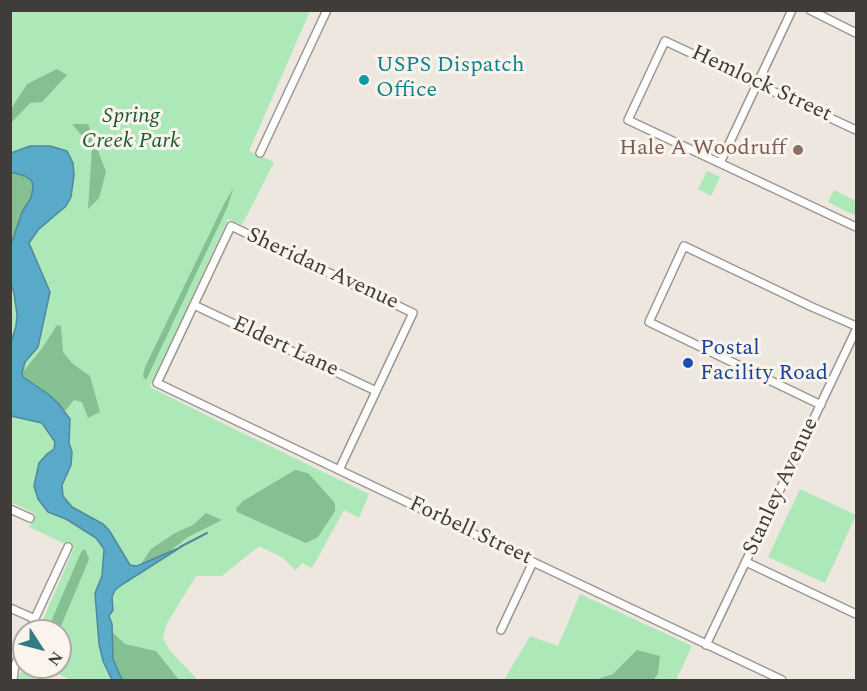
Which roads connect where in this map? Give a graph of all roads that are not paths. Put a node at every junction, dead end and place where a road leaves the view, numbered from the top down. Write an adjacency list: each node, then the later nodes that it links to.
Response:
1 (327, 10): 7 (street)
2 (792, 10): 5 (street)
3 (810, 10): 4 (street)
4 (856, 33)
5 (758, 83): 6 (street, Hemlock Street); 8 (street); 8 (street, Hemlock Street)
6 (856, 130)
7 (260, 153)
8 (720, 163): 9 (street)
9 (856, 227)
10 (194, 305): 12 (street, Eldert Lane); 12 (street, Sheridan Avenue); 14 (street, Forbell Street)
11 (856, 328): 13 (street, Stanley Avenue); 13 (street)
12 (376, 391): 14 (street)
13 (821, 405): 19 (street, Stanley Avenue)
14 (339, 470): 18 (street, Forbell Street)
15 (10, 509): 16 (street)
16 (30, 518)
17 (68, 547): 22 (street)
18 (533, 562): 23 (street); 24 (street, Forbell Street)
19 (746, 562): 21 (street); 24 (street, Stanley Avenue)
20 (10, 608): 22 (street)
21 (856, 614)
22 (34, 619)
23 (501, 630)
24 (706, 645): 25 (street, Forbell Street)
25 (782, 681)

